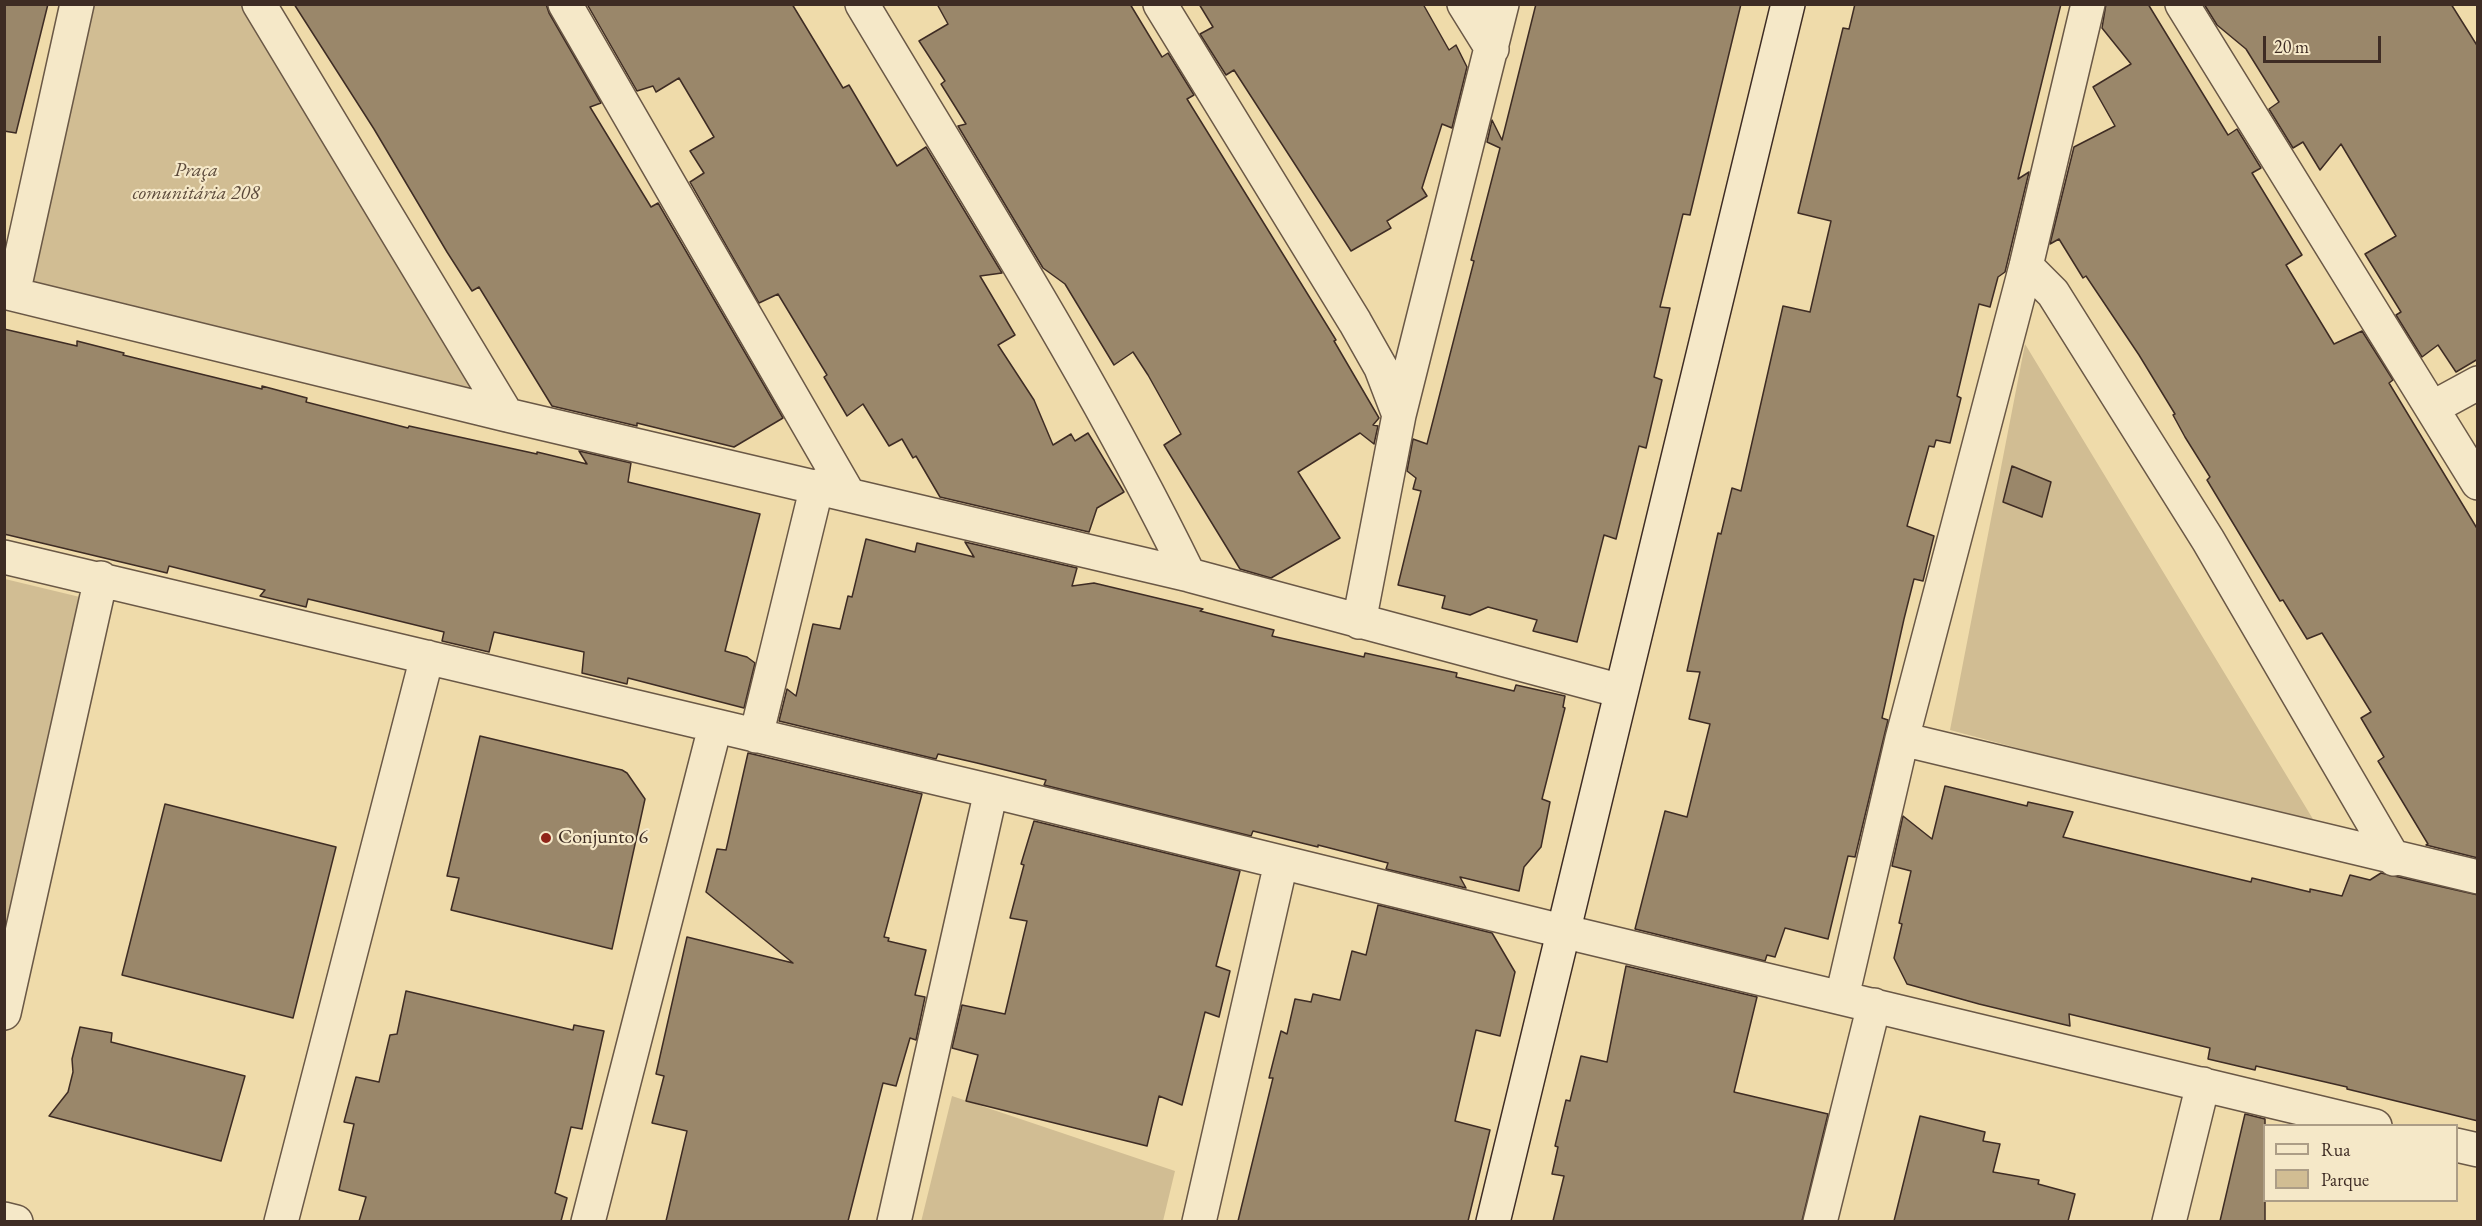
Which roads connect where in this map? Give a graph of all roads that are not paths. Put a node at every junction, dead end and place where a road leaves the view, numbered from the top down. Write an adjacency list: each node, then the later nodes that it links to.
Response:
1 (77, 4): 13 (street)
2 (259, 4): 16 (street)
3 (565, 4): 20 (street)
4 (862, 4): 22 (street)
5 (1160, 4): 17 (street)
6 (1464, 4): 11 (street)
7 (1502, 4): 11 (street)
8 (1788, 4): 26 (street)
9 (2088, 4): 12 (street)
10 (2182, 4): 15 (street)
11 (1492, 49): 17 (street)
12 (2026, 266): 29 (street); 31 (street)
13 (9, 293): 16 (street)
14 (2478, 383): 15 (street)
15 (2432, 408): 18 (street)
16 (507, 415): 19 (street)
17 (1399, 415): 24 (street)
18 (2478, 483)
19 (817, 486): 20 (street); 28 (street)
20 (849, 495): 22 (street)
21 (4, 557): 23 (street)
22 (1189, 575): 24 (street)
23 (101, 578): 25 (street); 37 (street)
24 (1359, 622): 26 (street)
25 (427, 657): 27 (street); 44 (street)
26 (1621, 691): 34 (street)
27 (714, 728): 28 (street); 45 (street)
28 (756, 736): 30 (street)
29 (1902, 739): 31 (street); 35 (street)
30 (991, 791): 32 (street); 46 (street)
31 (2394, 859): 33 (street)
32 (1281, 863): 34 (street); 47 (street)
33 (2478, 877)
34 (1562, 931): 35 (street); 48 (street)
35 (1842, 997): 36 (street)
36 (1874, 1005): 38 (street); 49 (street)
37 (4, 1013)
38 (2203, 1084): 39 (street); 50 (street)
39 (2371, 1124)
40 (2458, 1145): 41 (street)
41 (2478, 1150)
42 (4, 1219): 43 (street)
43 (16, 1221)
44 (281, 1221)
45 (588, 1221)
46 (894, 1221)
47 (1199, 1221)
48 (1493, 1221)
49 (1820, 1221)
50 (2169, 1221)

